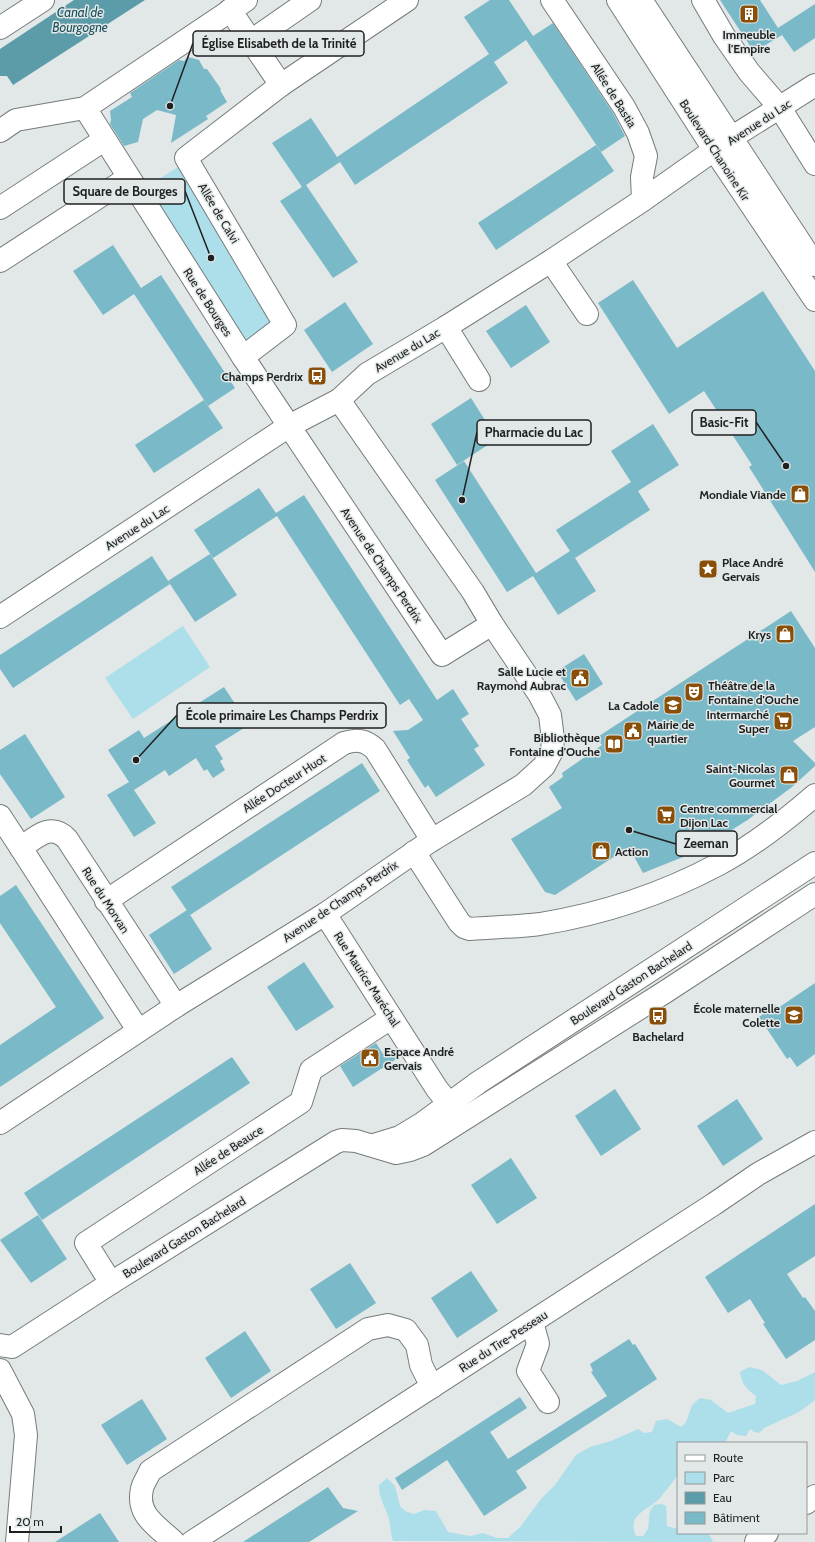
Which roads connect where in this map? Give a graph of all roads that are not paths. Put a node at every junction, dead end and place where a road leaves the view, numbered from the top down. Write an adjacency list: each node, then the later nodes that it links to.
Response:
1 (44, 0): 9 (street)
2 (310, 0): 10 (street)
3 (407, 0): 12 (street)
4 (552, 0): 20 (street, Allée de Bastia)
5 (618, 0): 17 (street, Boulevard Chanoine Kir)
6 (641, 0): 17 (street, Boulevard Chanoine Kir)
7 (703, 0): 14 (street)
8 (238, 5): 10 (street); 13 (street)
9 (0, 28)
10 (250, 41): 12 (street)
11 (815, 85): 14 (street, Avenue du Lac)
12 (281, 86): 28 (street, Allée de Calvi)
13 (85, 108): 15 (street); 16 (street, Rue de Bourges)
14 (780, 108): 17 (street, Avenue du Lac); 18 (street)
15 (0, 131)
16 (104, 140): 19 (street, Rue de Bourges); 21 (street)
17 (723, 145): 20 (street, Avenue du Lac); 24 (street, Boulevard Chanoine Kir); 25 (street, Boulevard Chanoine Kir)
18 (815, 164)
19 (128, 178): 22 (street); 28 (street, Rue de Bourges)
20 (643, 200): 23 (street, Avenue du Lac)
21 (0, 208)
22 (0, 261)
23 (551, 261): 26 (street); 27 (street, Avenue du Lac)
24 (815, 265)
25 (815, 300)
26 (587, 314)
27 (446, 327): 29 (street); 30 (street, Avenue du Lac)
28 (243, 357): 31 (street, Rue de Bourges)
29 (479, 380)
30 (339, 400): 31 (street, Avenue du Lac); 33 (street, Avenue de Champs Perdrix)
31 (289, 426): 32 (street, Avenue du Lac); 33 (street, Avenue de Champs Perdrix)
32 (0, 617)
33 (492, 624): 36 (street, Avenue de Champs Perdrix)
34 (815, 795): 38 (street)
35 (0, 816): 37 (street)
36 (432, 840): 38 (street, Avenue de Champs Perdrix); 41 (street, Allée Docteur Huot)
37 (21, 848): 41 (street, Rue du Morvan); 45 (street)
38 (414, 852): 42 (street, Avenue de Champs Perdrix)
39 (815, 863): 46 (street, Boulevard Gaston Bachelard)
40 (815, 894): 46 (street, Boulevard Gaston Bachelard)
41 (106, 901): 43 (street, Rue du Morvan)
42 (325, 914): 43 (street, Avenue de Champs Perdrix); 44 (street, Rue Maurice Maréchal)
43 (176, 1006): 45 (street, Avenue de Champs Perdrix)
44 (391, 1018): 46 (street, Rue Maurice Maréchal); 49 (street, Allée de Beauce)
45 (138, 1030): 47 (street, Avenue de Champs Perdrix)
46 (455, 1112): 49 (street, Boulevard Gaston Bachelard)
47 (0, 1123)
48 (815, 1142): 50 (street, Rue du Tire-Pesseau)
49 (111, 1283): 51 (street, Boulevard Gaston Bachelard)
50 (532, 1322): 53 (street, Rue du Tire-Pesseau); 54 (street)
51 (0, 1345)
52 (0, 1370): 58 (street)
53 (432, 1387): 59 (street); 60 (street, Rue du Tire-Pesseau)
54 (548, 1402)
55 (815, 1496): 56 (street)
56 (807, 1502)
57 (766, 1534): 61 (street)
58 (17, 1542)
59 (174, 1542)
60 (192, 1542)
61 (756, 1542)

